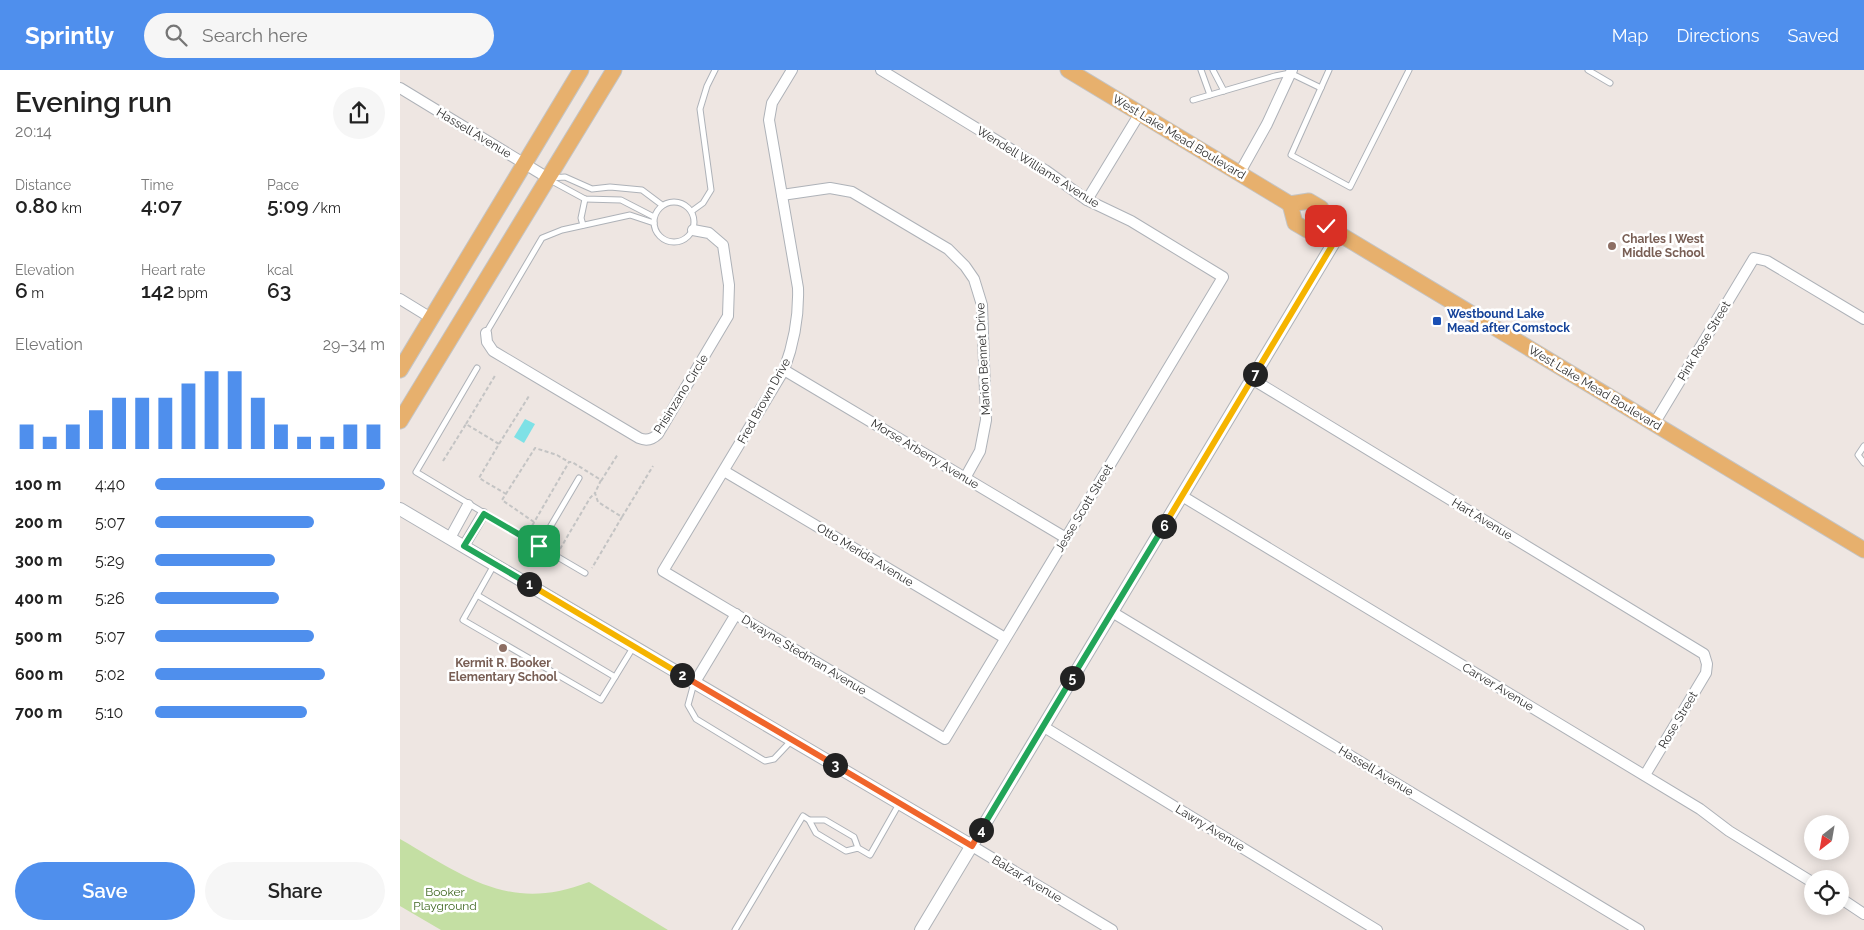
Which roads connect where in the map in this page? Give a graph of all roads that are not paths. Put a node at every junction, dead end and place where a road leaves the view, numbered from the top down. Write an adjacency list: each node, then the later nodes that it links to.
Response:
1 (581, 70): 22 (main road)
2 (604, 70): 15 (main road)
3 (614, 70): 15 (main road)
4 (715, 70): 30 (lane)
5 (792, 70): 25 (street, Fred Brown Drive)
6 (880, 70): 27 (street, Wendell Williams Avenue)
7 (1068, 70): 21 (main road, West Lake Mead Boulevard)
8 (1201, 70): 19 (lane)
9 (1213, 70): 18 (lane)
10 (1330, 70): 17 (lane)
11 (1409, 70): 17 (lane)
12 (1588, 70): 14 (lane)
13 (1291, 72): 17 (lane); 18 (lane); 23 (street)
14 (1610, 83)
15 (605, 85): 24 (main road)
16 (400, 88): 22 (street, Hassell Avenue)
17 (1321, 88)
18 (1224, 91): 19 (lane)
19 (1210, 95): 20 (lane)
20 (1193, 100)
21 (1140, 114): 23 (main road, West Lake Mead Boulevard); 27 (street)
22 (524, 164): 24 (street, Hassell Avenue); 39 (main road)
23 (1239, 174): 28 (main road, West Lake Mead Boulevard)
24 (548, 178): 26 (lane); 29 (lane); 46 (main road)
25 (782, 195): 44 (street, Fred Brown Drive); 52 (street, Marion Bennet Drive)
26 (585, 199): 31 (lane); 33 (lane)
27 (1087, 200): 37 (street, Wendell Williams Avenue)
28 (1290, 204): 34 (main road); 34 (main road)
29 (662, 206): 30 (lane); 31 (lane)
30 (692, 210): 35 (lane)
31 (654, 217): 32 (lane)
32 (654, 223): 33 (lane); 35 (lane)
33 (583, 225): 41 (lane)
34 (1326, 226): 36 (main road, West Lake Mead Boulevard)
35 (694, 230): 41 (street, Prisinzano Circle)
36 (1339, 234): 45 (street); 47 (main road, West Lake Mead Boulevard)
37 (1223, 277): 58 (street, Jesse Scott Street)
38 (400, 299): 39 (street)
39 (431, 318): 43 (main road)
40 (1864, 319): 47 (street, Pink Rose Street)
41 (486, 333)
42 (477, 368): 54 (lane)
43 (400, 370)
44 (784, 370): 50 (street, Fred Brown Drive); 52 (street, Morse Arberry Avenue)
45 (1252, 379): 53 (street); 70 (street, Hart Avenue)
46 (400, 421)
47 (1654, 424): 61 (main road, West Lake Mead Boulevard)
48 (1864, 446): 49 (lane)
49 (1864, 463)
50 (724, 470): 63 (street, Fred Brown Drive); 68 (street, Otto Merida Avenue)
51 (580, 478): 60 (lane)
52 (965, 478): 58 (street, Morse Arberry Avenue)
53 (1182, 496): 66 (street); 76 (street, Carver Avenue)
54 (468, 505): 56 (lane); 57 (street)
55 (400, 508): 57 (street, Balzar Avenue)
56 (484, 514): 59 (street); 60 (lane)
57 (450, 538): 59 (street, Balzar Avenue)
58 (1066, 538): 68 (street, Jesse Scott Street)
59 (464, 546): 62 (street, Balzar Avenue)
60 (539, 546): 64 (lane)
61 (1863, 547)
62 (495, 564): 65 (lane); 69 (street, Balzar Avenue)
63 (663, 571): 67 (street, Dwayne Stedman Avenue)
64 (585, 573)
65 (477, 596): 71 (lane); 71 (lane)
66 (1112, 612): 73 (street); 88 (street, Hassell Avenue)
67 (736, 614): 72 (street); 74 (street, Dwayne Stedman Avenue)
68 (1005, 638): 74 (street, Jesse Scott Street)
69 (634, 646): 71 (lane); 72 (street, Balzar Avenue)
70 (1707, 664): 76 (street, Rose Street)
71 (615, 677)
72 (695, 682): 75 (street, Balzar Avenue); 75 (lane)
73 (1044, 726): 79 (street); 87 (street, Lawry Avenue)
74 (945, 739)
75 (792, 740): 77 (street, Balzar Avenue)
76 (1645, 775): 81 (street, Carver Avenue)
77 (899, 803): 79 (street, Balzar Avenue); 80 (lane)
78 (809, 820): 80 (lane); 80 (lane); 84 (lane)
79 (972, 846): 85 (street); 86 (street, Balzar Avenue)
80 (858, 848)
81 (1804, 877)
82 (1849, 904): 83 (street)
83 (1864, 914)
84 (735, 930)
85 (921, 930)
86 (1112, 930)
87 (1377, 930)
88 (1639, 930)

